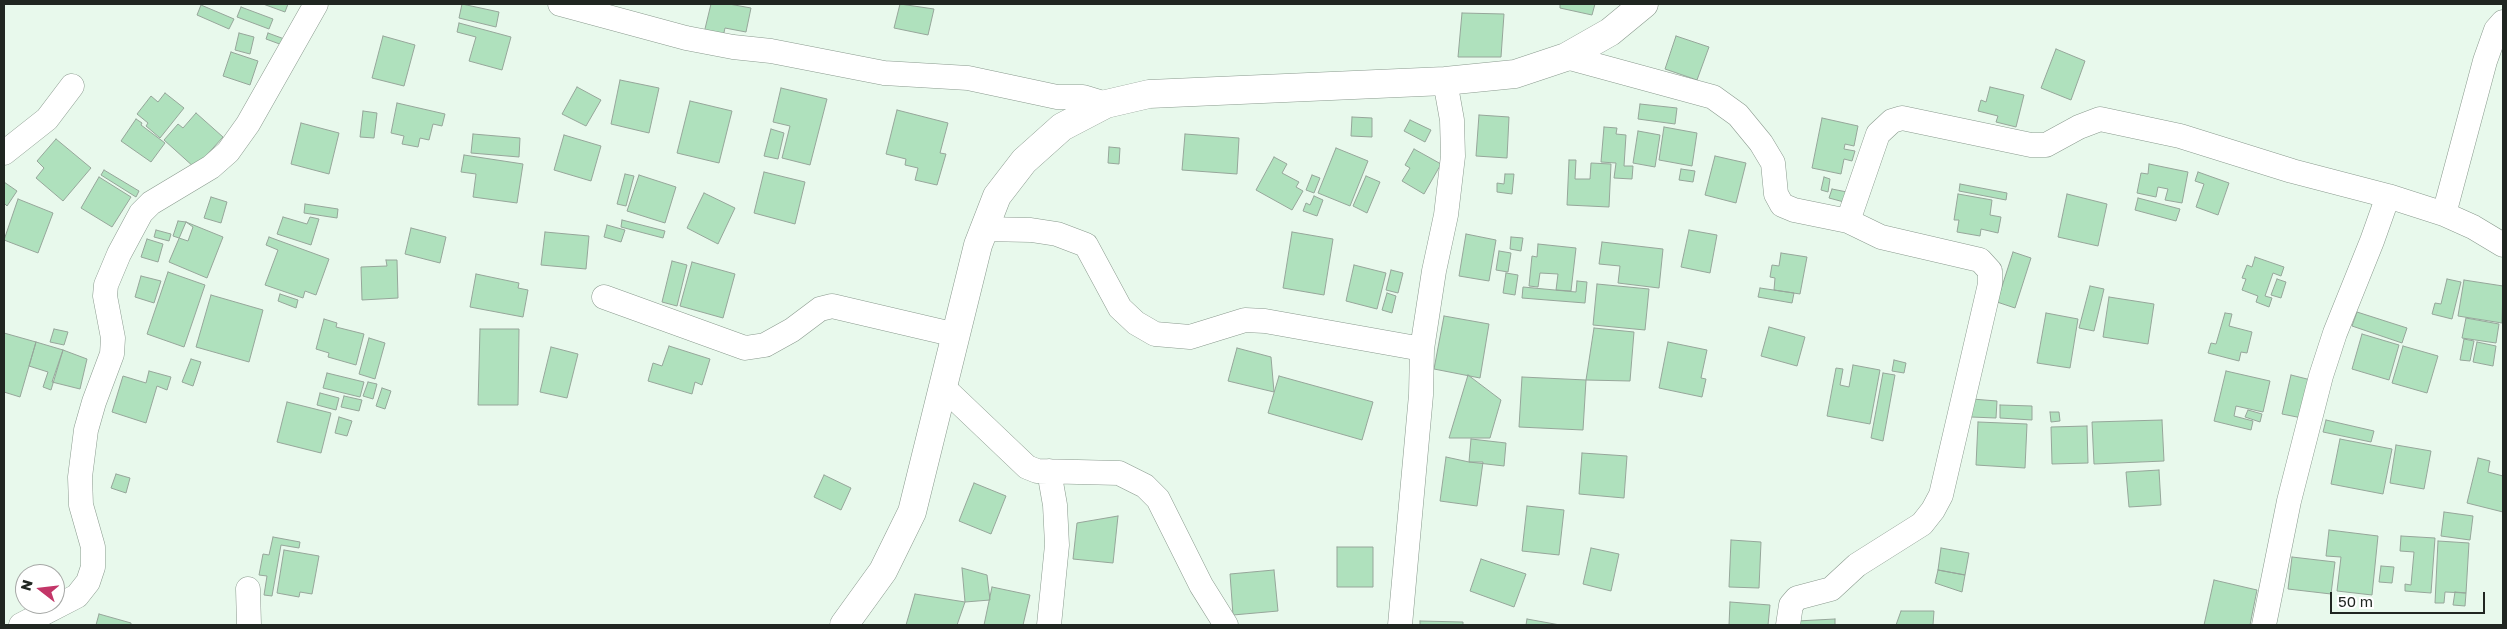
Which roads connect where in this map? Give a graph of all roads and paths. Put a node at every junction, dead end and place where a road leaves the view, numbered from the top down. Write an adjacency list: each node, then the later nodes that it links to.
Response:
1 (316, 4): 21 (street)
2 (560, 4): 8 (street)
3 (1644, 4): 5 (street)
4 (2503, 22): 11 (street)
5 (1566, 57): 6 (street); 12 (street)
6 (1445, 81): 8 (street); 17 (street)
7 (72, 86): 9 (street)
8 (1106, 104): 13 (street)
9 (4, 153)
10 (2388, 196): 11 (street); 12 (street); 28 (street)
11 (2444, 214): 14 (street)
12 (1848, 222): 27 (street)
13 (984, 229): 16 (street); 17 (street)
14 (2503, 245)
15 (604, 297): 16 (street)
16 (956, 335): 18 (street)
17 (1422, 349): 26 (street)
18 (944, 388): 19 (street); 23 (street)
19 (1049, 471): 24 (street); 25 (street)
20 (248, 589): 22 (street)
21 (21, 625)
22 (249, 625)
23 (844, 625)
24 (1049, 625)
25 (1226, 625)
26 (1400, 625)
27 (1788, 625)
28 (2264, 625)

